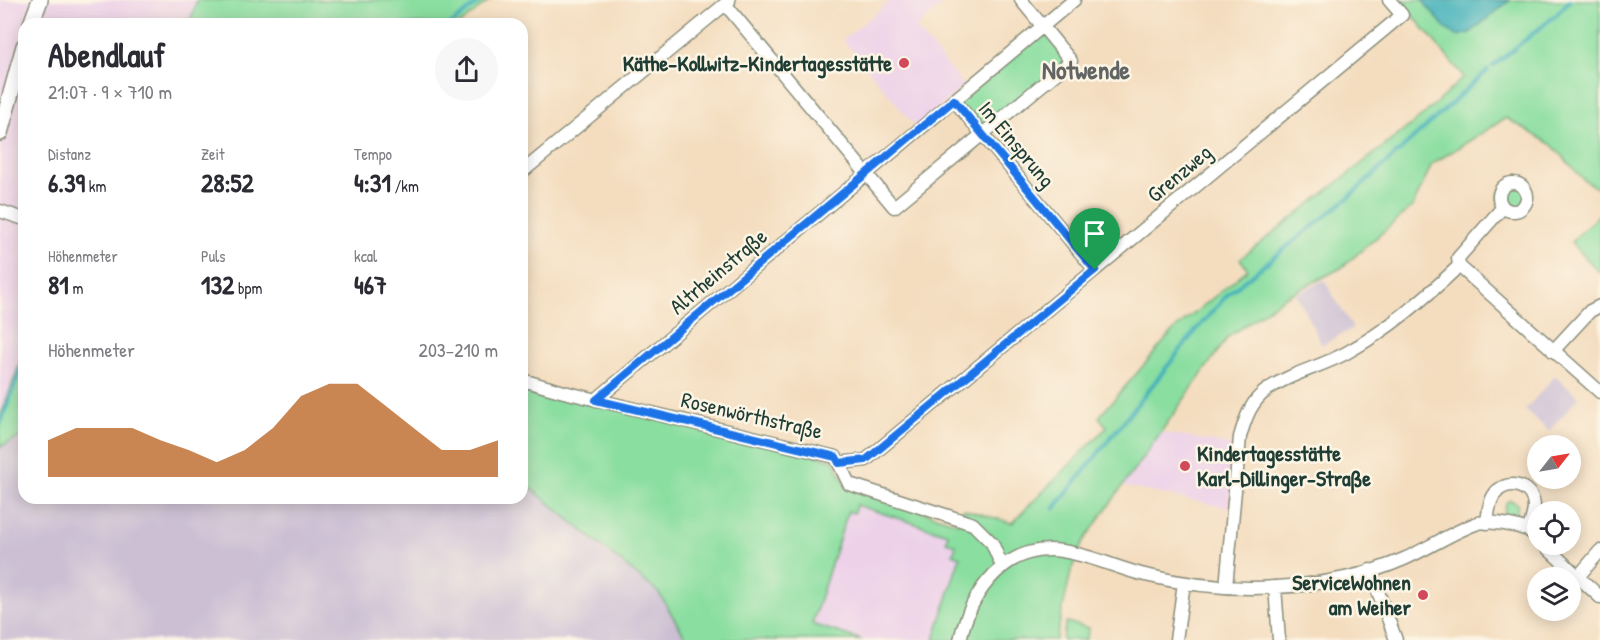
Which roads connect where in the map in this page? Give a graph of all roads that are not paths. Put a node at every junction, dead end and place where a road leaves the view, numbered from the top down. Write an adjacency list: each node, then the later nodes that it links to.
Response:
1 (40, 0): 6 (street)
2 (1021, 0): 7 (street)
3 (1074, 0): 7 (street, Altrheinstraße)
4 (1389, 0): 18 (street, Grenzweg)
5 (727, 2): 12 (street); 13 (street)
6 (33, 18)
7 (1043, 26): 9 (street, Altrheinstraße); 11 (street)
8 (18, 68): 10 (street)
9 (954, 100): 11 (street, Im Einsprung); 13 (street, Altrheinstraße)
10 (0, 133)
11 (982, 134): 13 (street); 18 (street, Im Einsprung)
12 (528, 167)
13 (866, 174): 23 (street, Altrheinstraße)
14 (1503, 207): 17 (street)
15 (0, 211): 16 (street)
16 (18, 217)
17 (1459, 266): 20 (street); 36 (street)
18 (1095, 270): 24 (street, Grenzweg)
19 (1600, 306): 20 (street)
20 (1553, 351): 22 (street)
21 (528, 382): 23 (street, Rosenwörthstraße)
22 (1600, 392)
23 (596, 400): 24 (street, Rosenwörthstraße)
24 (839, 463): 30 (street, Rosenwörthstraße)
25 (1532, 501): 26 (street)
26 (1487, 523): 27 (street); 32 (street)
27 (1527, 533)
28 (1600, 551): 33 (street)
29 (1554, 555): 31 (street)
30 (1002, 566): 35 (street); 39 (street)
31 (1566, 567)
32 (1370, 570): 37 (street); 42 (street)
33 (1581, 573)
34 (1581, 581): 38 (street)
35 (1184, 583): 36 (street); 40 (street)
36 (1226, 587): 37 (street)
37 (1275, 587): 41 (street)
38 (1600, 597)
39 (960, 640)
40 (1176, 640)
41 (1279, 640)
42 (1396, 640)

